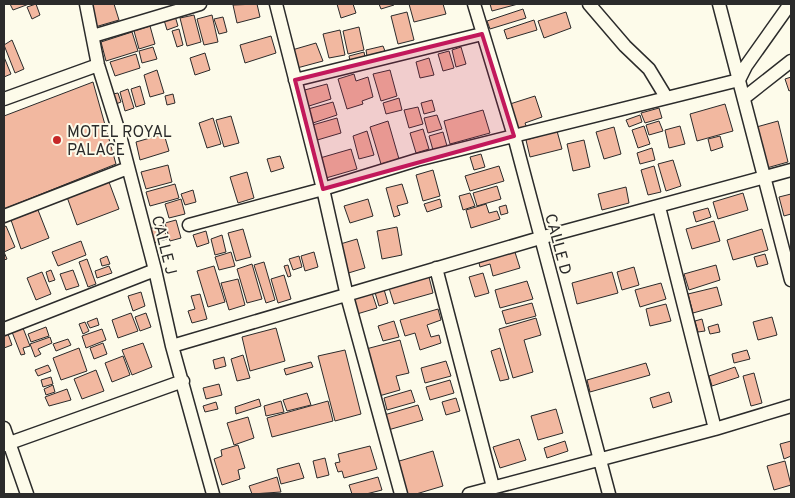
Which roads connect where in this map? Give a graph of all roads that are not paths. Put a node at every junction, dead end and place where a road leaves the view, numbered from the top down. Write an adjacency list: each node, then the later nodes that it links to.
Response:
1 (86, 4): 9 (street, CALLE J)
2 (200, 4): 9 (street)
3 (276, 4): 12 (street)
4 (474, 4): 8 (street, CALLE D)
5 (589, 4): 14 (street)
6 (720, 4): 13 (street)
7 (790, 4): 13 (street)
8 (482, 34): 12 (street); 17 (street, CALLE D)
9 (93, 36): 11 (street, CALLE J)
10 (791, 61): 15 (street)
11 (98, 64): 16 (street); 18 (street, CALLE J)
12 (295, 80): 21 (street)
13 (739, 80): 14 (street); 15 (street)
14 (666, 97): 17 (street)
15 (744, 98): 20 (street)
16 (4, 99)
17 (514, 136): 21 (street); 25 (street, CALLE D)
18 (128, 168): 23 (street); 27 (street, CALLE J)
19 (791, 170): 20 (street)
20 (764, 179): 22 (street); 28 (street)
21 (323, 189): 24 (street); 29 (street)
22 (659, 207): 25 (street); 35 (street)
23 (4, 216)
24 (190, 225)
25 (540, 238): 26 (street); 37 (street, CALLE D)
26 (436, 268): 29 (street); 38 (street)
27 (155, 270): 30 (street); 31 (street, CALLE J)
28 (791, 280)
29 (347, 296): 31 (street); 41 (street)
30 (4, 329)
31 (172, 346): 32 (street, CALLE J)
32 (183, 380): 36 (street); 40 (street, CALLE J)
33 (791, 406): 35 (street)
34 (4, 428): 36 (street)
35 (715, 429): 37 (street)
36 (6, 444): 39 (street)
37 (600, 458): 38 (street); 43 (street, CALLE D)
38 (493, 487): 42 (street)
39 (27, 494)
40 (213, 494)
41 (401, 494)
42 (469, 494)
43 (609, 494)

